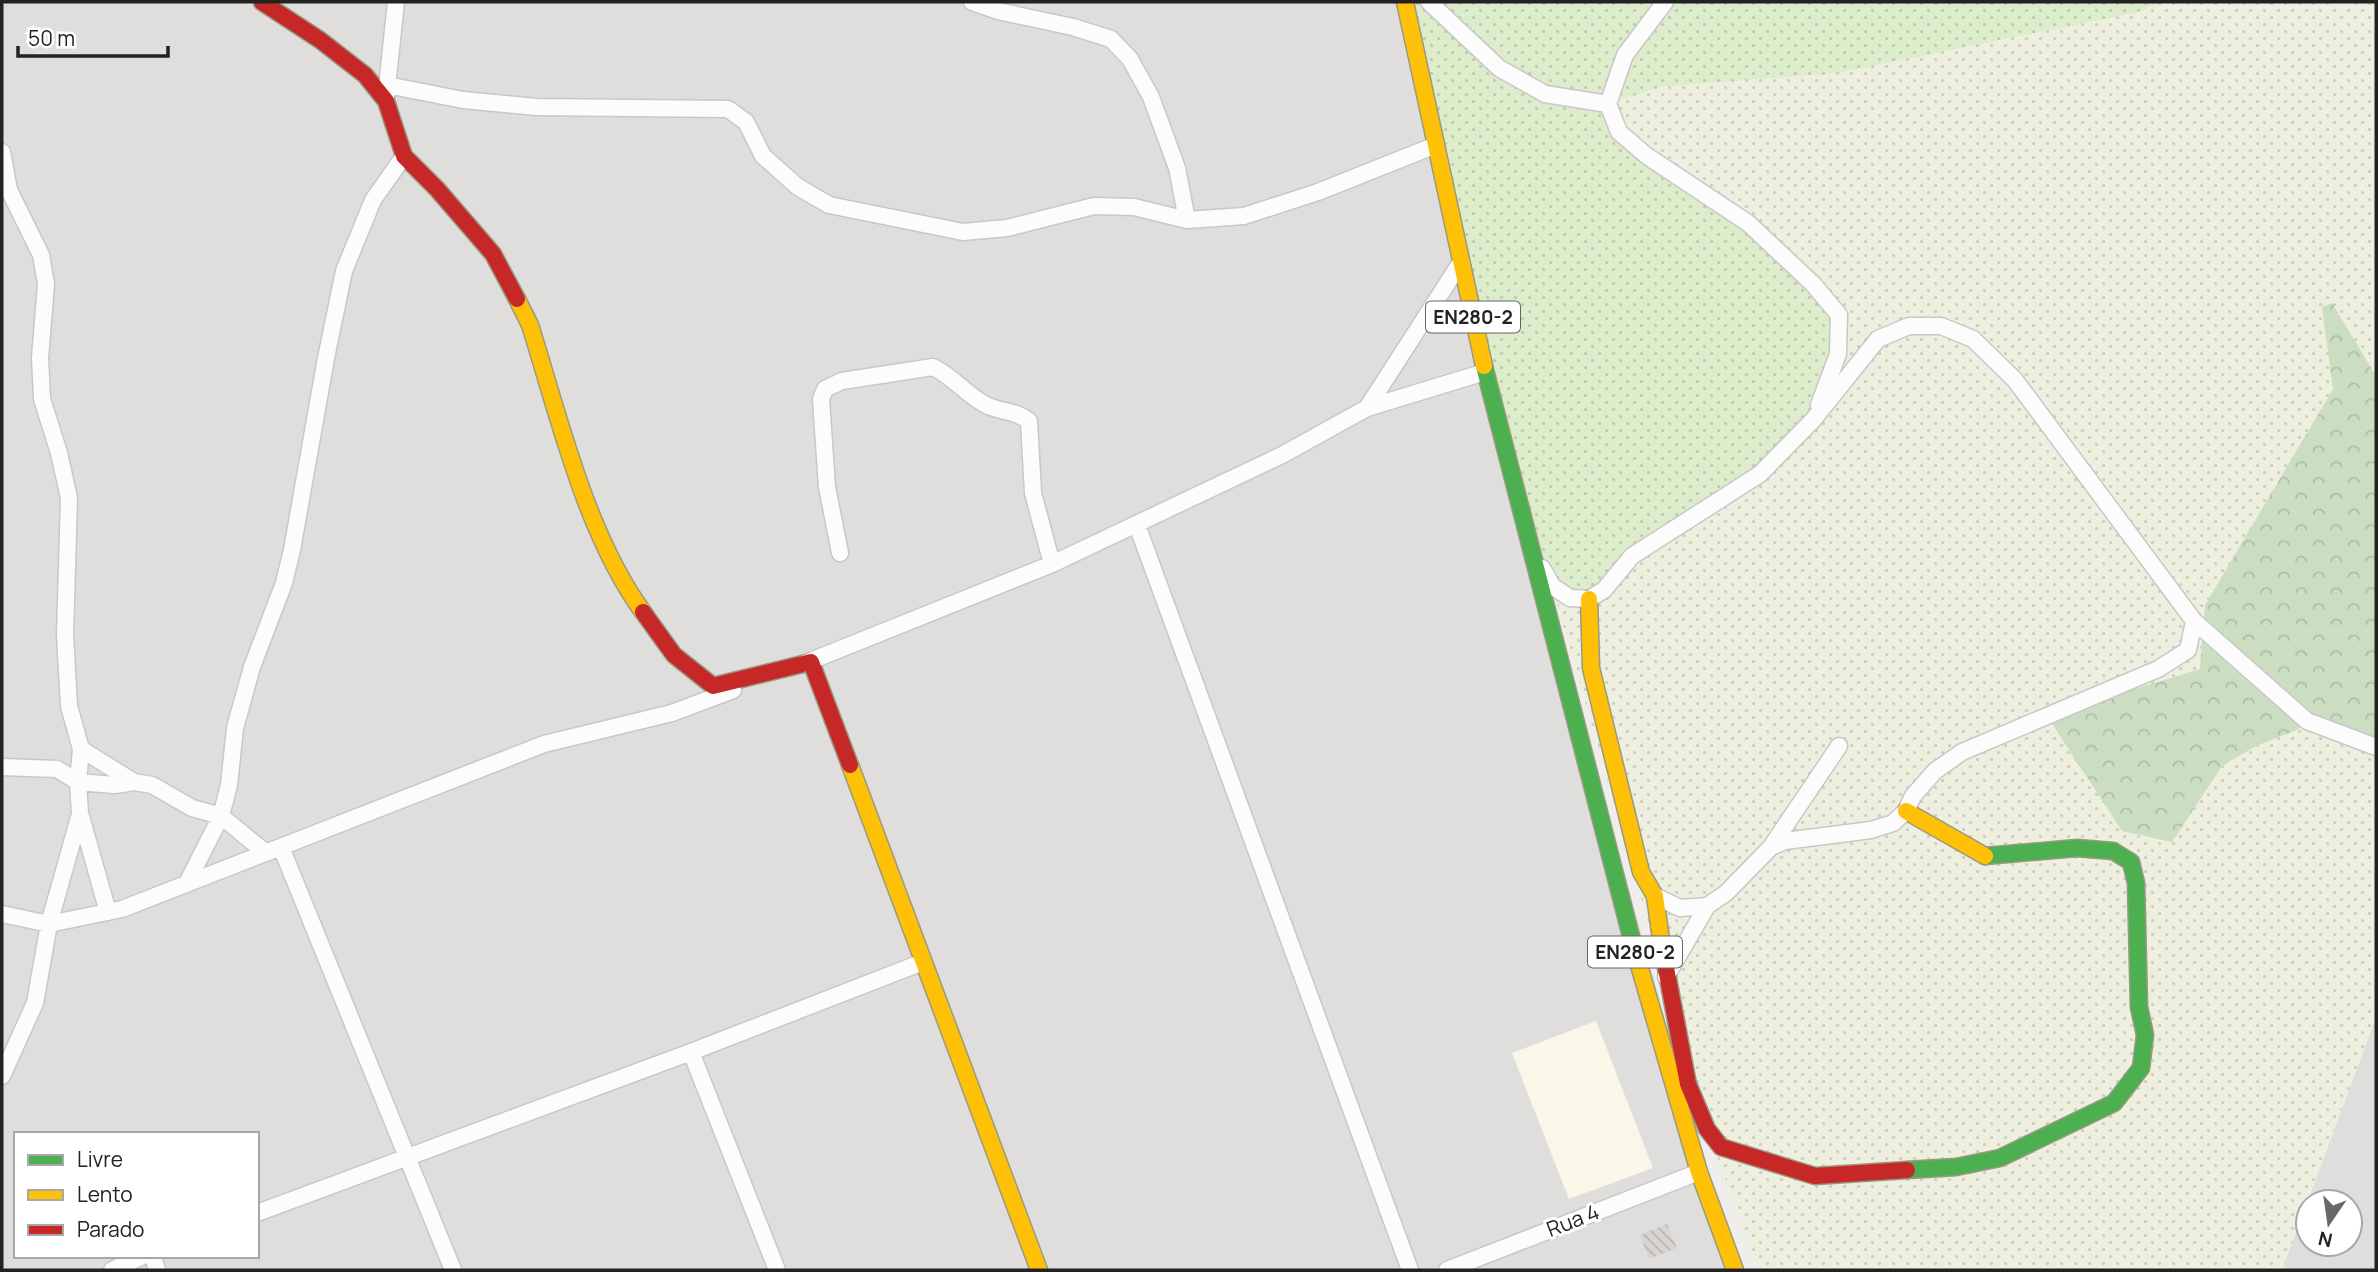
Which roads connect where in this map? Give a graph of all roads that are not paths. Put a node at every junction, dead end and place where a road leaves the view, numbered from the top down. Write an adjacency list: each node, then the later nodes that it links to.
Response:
1 (262, 2): 8 (street)
2 (396, 2): 7 (street)
3 (972, 2): 13 (street)
4 (1405, 2): 10 (street, EN280-2)
5 (1429, 2): 9 (street)
6 (1665, 2): 9 (street)
7 (387, 85): 8 (street); 13 (street)
8 (386, 102): 12 (street)
9 (1608, 104): 17 (street)
10 (1436, 145): 13 (street); 14 (street, EN280-2)
11 (2, 152): 27 (street)
12 (404, 156): 24 (street); 33 (street)
13 (1187, 220)
14 (1461, 262): 15 (street, EN280-2); 16 (street)
15 (1485, 372): 16 (street); 19 (street, EN280-2)
16 (1367, 408): 18 (street)
17 (1813, 420): 22 (street); 23 (street)
18 (1138, 525): 21 (street); 55 (street)
19 (1532, 551): 22 (street); 47 (street, EN280-2)
20 (840, 553): 21 (street)
21 (1052, 564): 24 (street)
22 (1589, 599): 37 (street)
23 (2194, 621): 26 (street); 31 (street)
24 (811, 662): 35 (street); 42 (street)
25 (1839, 746): 34 (street)
26 (2376, 747)
27 (81, 748): 29 (street); 30 (street)
28 (2, 767): 29 (street)
29 (78, 782): 30 (street); 32 (street)
30 (134, 782): 33 (street)
31 (1906, 811): 34 (street); 43 (street)
32 (80, 813): 39 (street); 41 (street)
33 (221, 816): 35 (street); 36 (street)
34 (1771, 847): 38 (street)
35 (273, 850): 36 (street); 46 (street)
36 (187, 883): 39 (street)
37 (1655, 896): 38 (street); 43 (street)
38 (1707, 906): 43 (street)
39 (108, 912): 41 (street)
40 (2, 914): 41 (street)
41 (49, 924): 45 (street)
42 (923, 962): 44 (street); 54 (street)
43 (1666, 977)
44 (691, 1052): 46 (street); 53 (street)
45 (2, 1076)
46 (408, 1158): 48 (street); 52 (street)
47 (1699, 1172): 50 (street, Rua 4); 57 (street, EN280-2)
48 (259, 1212)
49 (139, 1258): 51 (street)
50 (1484, 1264): 56 (street, Rua 4)
51 (112, 1270)
52 (453, 1270)
53 (776, 1270)
54 (1039, 1270)
55 (1410, 1270)
56 (1447, 1270)
57 (1735, 1270)

